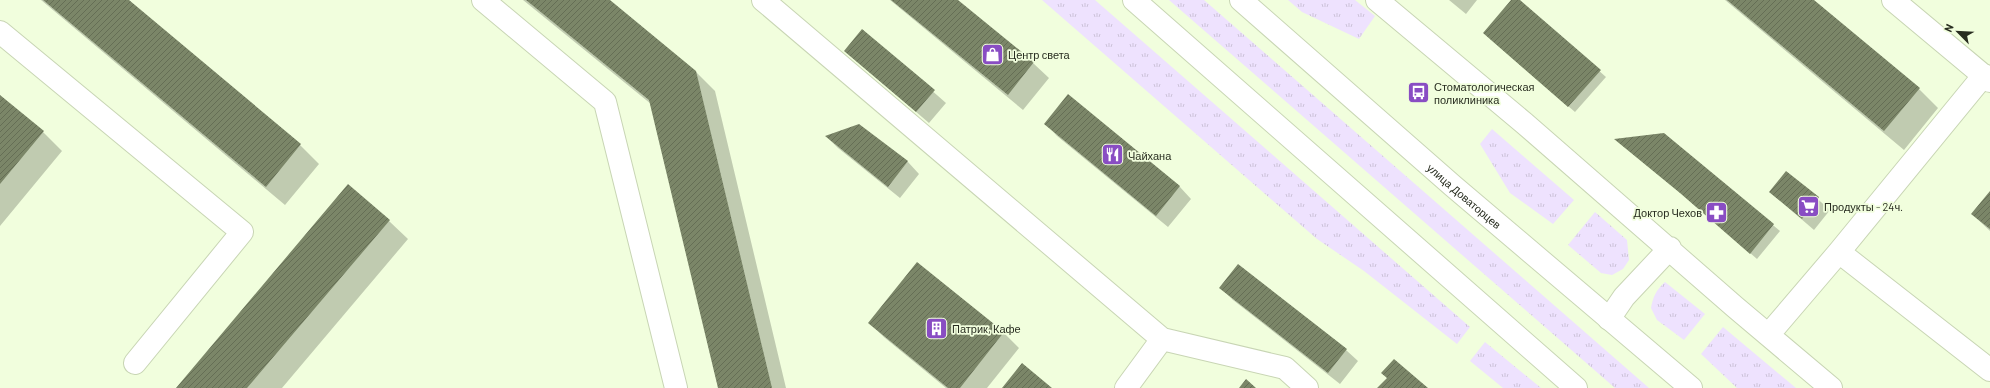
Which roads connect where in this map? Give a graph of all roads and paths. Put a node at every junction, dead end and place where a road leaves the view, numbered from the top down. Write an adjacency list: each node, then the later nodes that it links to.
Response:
1 (483, 0): 16 (main road)
2 (763, 0): 13 (main road)
3 (1134, 0): 19 (main road)
4 (1241, 0): 11 (main road, улица Доваторцев)
5 (1377, 0): 9 (main road)
6 (1893, 0): 8 (main road)
7 (0, 32): 14 (main road)
8 (1987, 78): 10 (main road)
9 (1670, 248): 11 (main road); 12 (main road)
10 (1839, 252): 12 (main road); 15 (main road)
11 (1609, 319): 20 (main road, улица Доваторцев)
12 (1769, 334): 21 (main road)
13 (1162, 339): 17 (main road); 18 (main road)
14 (135, 363)
15 (1990, 370)
16 (676, 388)
17 (1126, 388)
18 (1307, 388)
19 (1576, 388)
20 (1690, 388)
21 (1831, 388)

